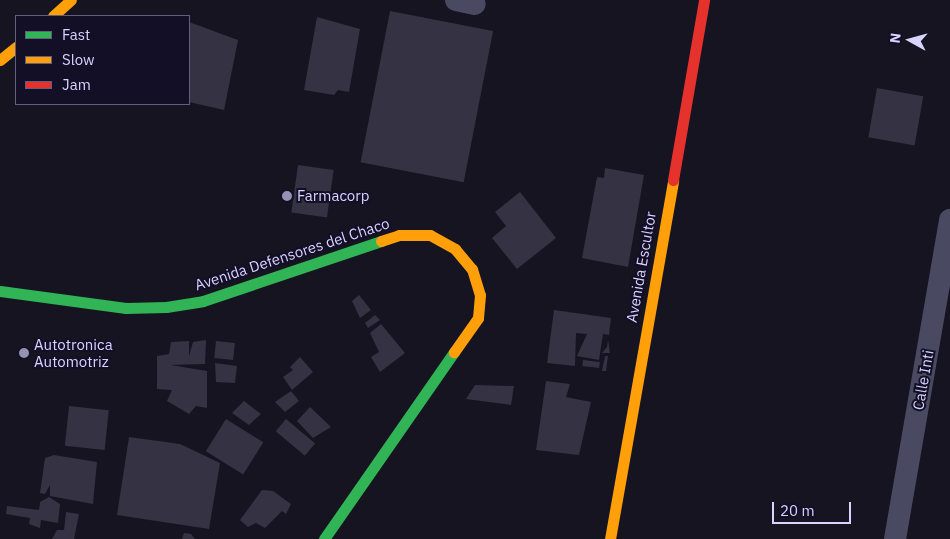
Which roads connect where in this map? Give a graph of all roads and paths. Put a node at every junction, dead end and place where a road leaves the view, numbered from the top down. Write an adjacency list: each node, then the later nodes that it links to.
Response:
1 (71, 0): 3 (main road)
2 (704, 0): 9 (main road, Avenida Escultor)
3 (54, 15)
4 (15, 48): 5 (main road)
5 (0, 60)
6 (950, 220): 10 (street, Calle Inti)
7 (0, 291): 8 (main road, Avenida Defensores del Chaco)
8 (324, 539)
9 (610, 539)
10 (895, 539)

